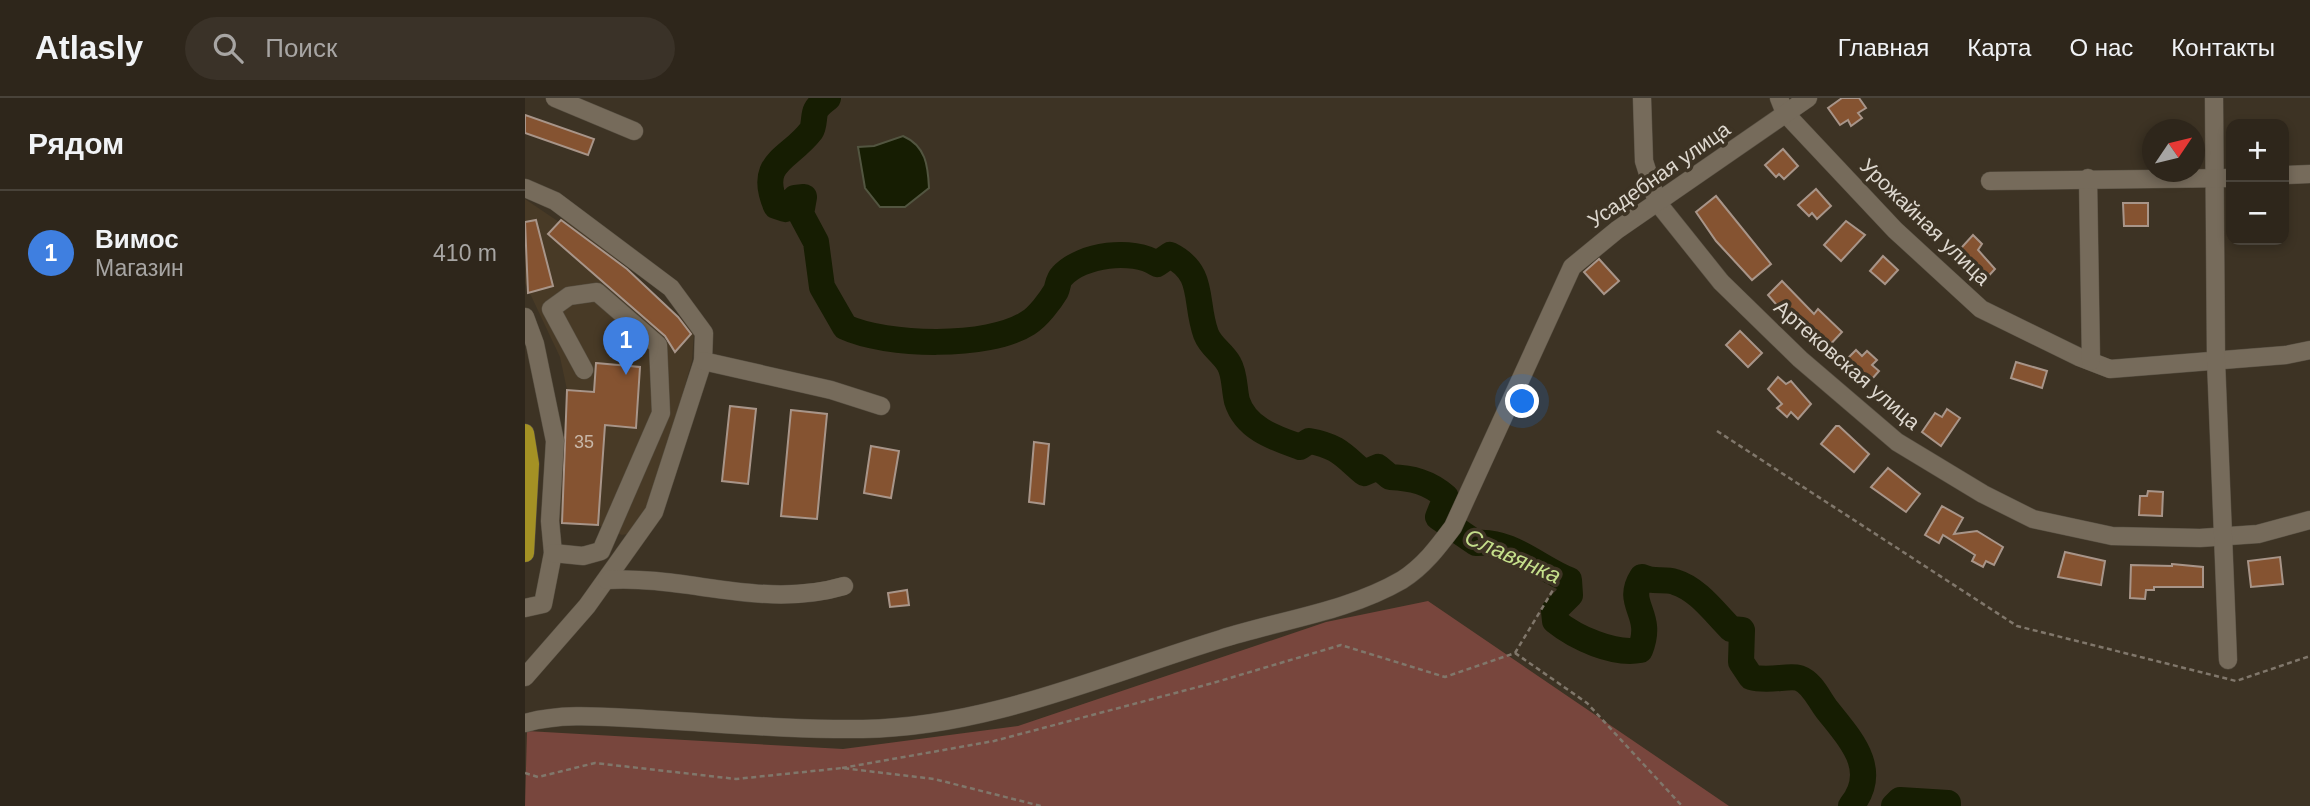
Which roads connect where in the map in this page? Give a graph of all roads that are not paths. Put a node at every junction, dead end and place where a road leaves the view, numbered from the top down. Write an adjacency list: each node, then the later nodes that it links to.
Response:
1 (555, 98): 6 (lane)
2 (1642, 98): 13 (lane, Артековская улица)
3 (1808, 98): 5 (lane, Усадебная улица)
4 (2214, 98): 10 (lane)
5 (1782, 106): 13 (lane, Усадебная улица); 19 (lane, Урожайная улица)
6 (634, 131)
7 (2310, 174): 8 (lane)
8 (2289, 175)
9 (2088, 178): 10 (lane); 11 (lane); 19 (lane)
10 (2223, 178): 20 (lane)
11 (1990, 181)
12 (525, 188): 18 (lane)
13 (1657, 202): 25 (lane, Артековская улица); 33 (lane, Усадебная улица)
14 (525, 317): 16 (lane)
15 (564, 331): 16 (lane); 21 (lane); 27 (lane)
16 (535, 344): 27 (lane)
17 (2310, 350): 20 (lane, Урожайная улица)
18 (703, 361): 22 (lane); 28 (lane)
19 (2091, 361): 20 (lane, Урожайная улица)
20 (2216, 361): 25 (lane)
21 (584, 370)
22 (881, 406)
23 (525, 433): 26 (main road)
24 (2310, 520): 25 (lane, Артековская улица)
25 (2222, 537): 31 (lane)
26 (525, 553)
27 (553, 553): 30 (lane)
28 (607, 580): 29 (lane); 32 (lane)
29 (843, 586)
30 (525, 608)
31 (2228, 660)
32 (525, 677)
33 (525, 723)

